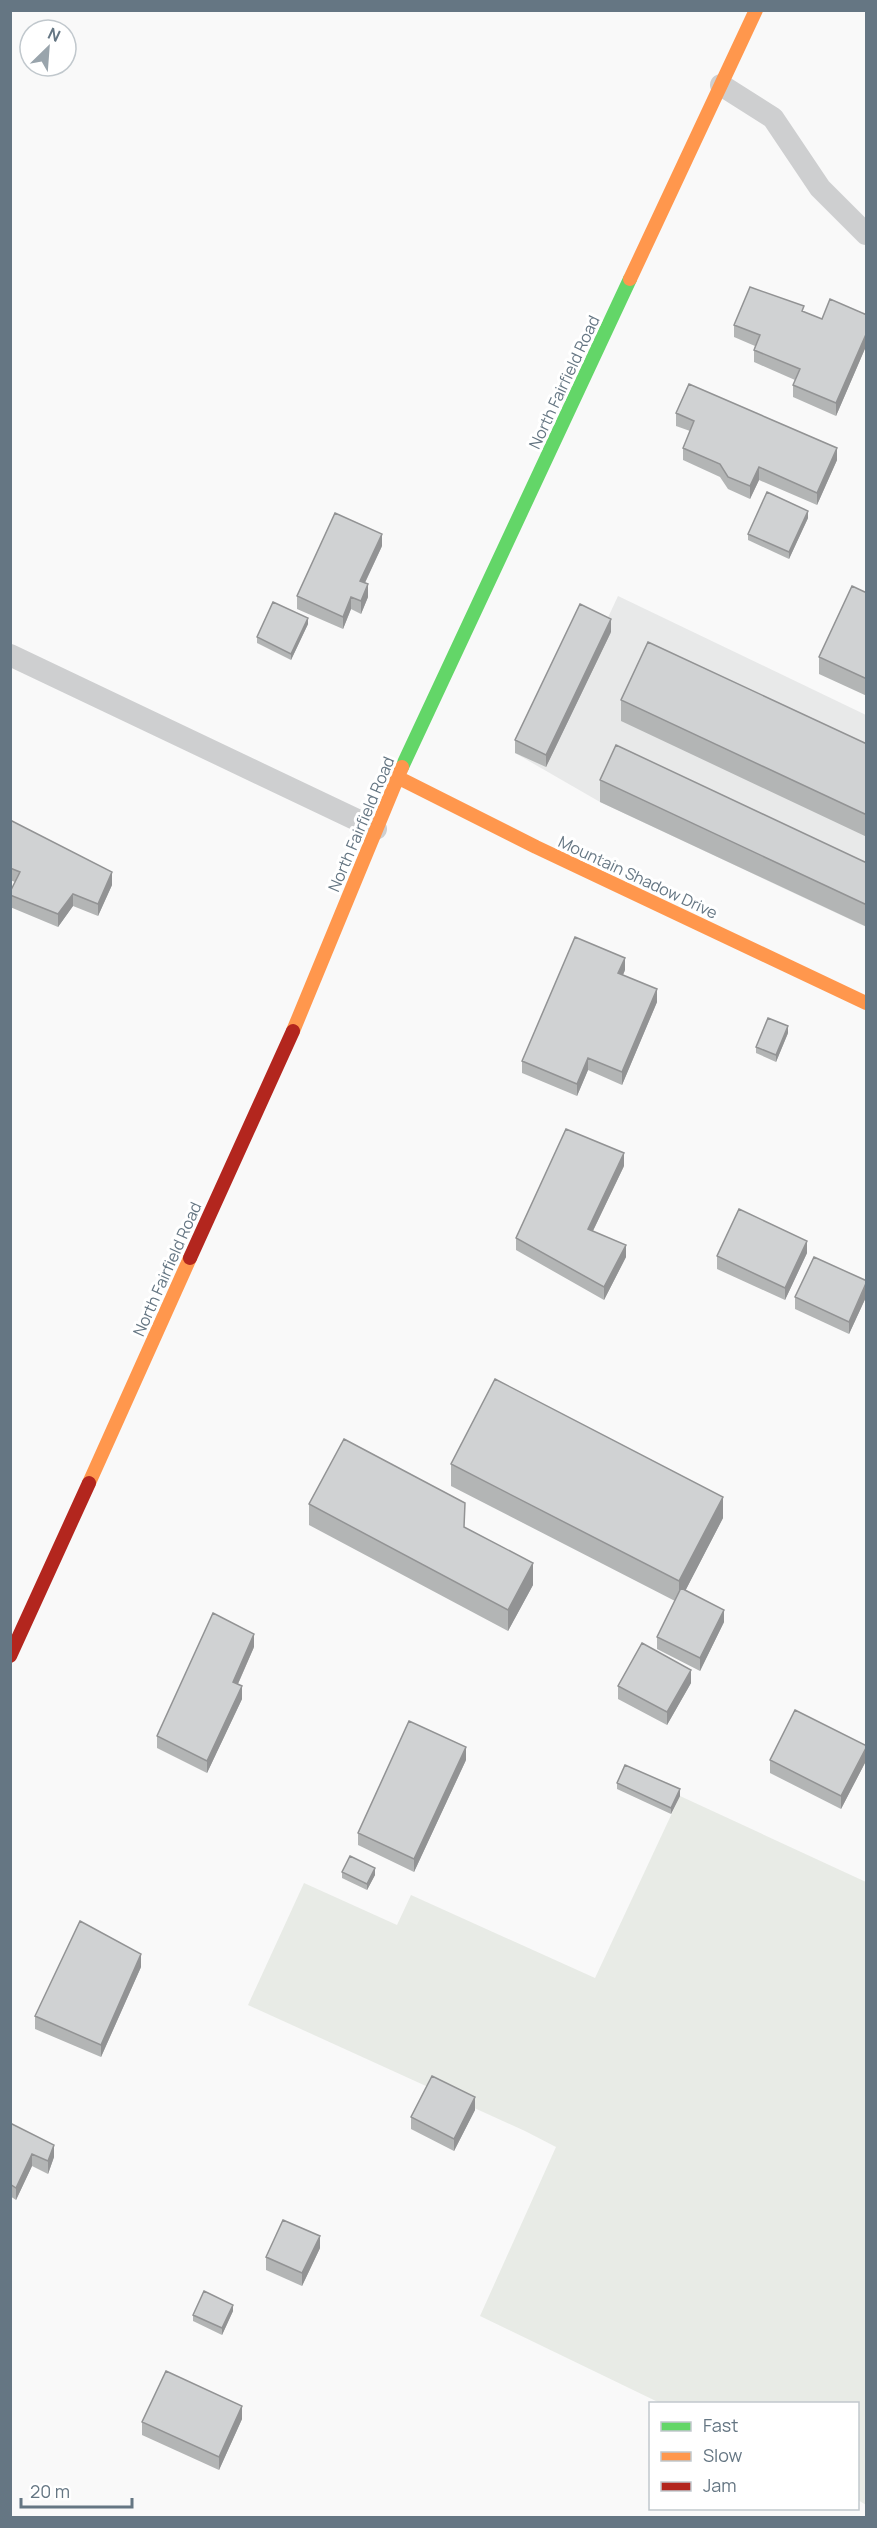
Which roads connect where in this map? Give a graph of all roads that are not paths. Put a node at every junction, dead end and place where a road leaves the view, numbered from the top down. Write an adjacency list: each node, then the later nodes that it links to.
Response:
1 (756, 10): 2 (main road, North Fairfield Road)
2 (721, 85): 3 (lane); 5 (main road, North Fairfield Road)
3 (867, 234)
4 (10, 655): 6 (lane)
5 (397, 777): 6 (main road, North Fairfield Road); 7 (main road, Mountain Shadow Drive)
6 (376, 829): 8 (main road, North Fairfield Road)
7 (867, 1003)
8 (10, 1656)

